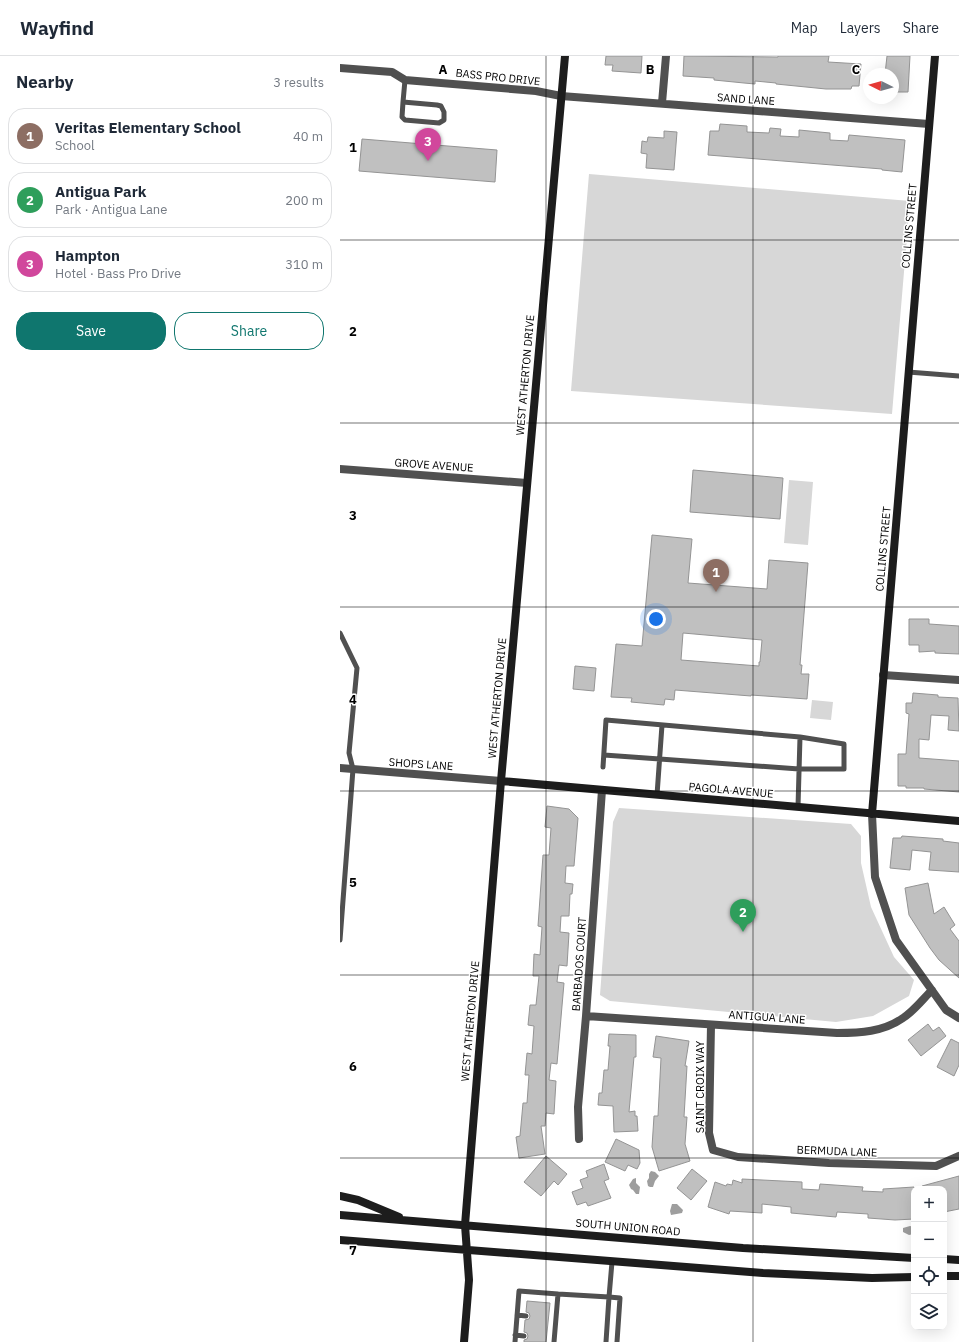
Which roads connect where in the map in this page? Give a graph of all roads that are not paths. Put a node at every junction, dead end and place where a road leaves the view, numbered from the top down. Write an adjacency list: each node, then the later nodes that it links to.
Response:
1 (565, 56): 6 (street, WEST ATHERTON DRIVE)
2 (666, 56): 8 (street)
3 (935, 56): 9 (street, COLLINS STREET)
4 (340, 68): 5 (street, BASS PRO DRIVE)
5 (405, 80): 6 (street, BASS PRO DRIVE); 7 (lane)
6 (561, 96): 8 (street, SAND LANE); 13 (street, WEST ATHERTON DRIVE)
7 (404, 102): 7 (lane)
8 (662, 104): 9 (street, SAND LANE)
9 (929, 124): 10 (street, COLLINS STREET)
10 (908, 372): 11 (lane); 15 (street, COLLINS STREET)
11 (959, 376)
12 (340, 469): 13 (street, GROVE AVENUE)
13 (527, 483): 25 (street, WEST ATHERTON DRIVE)
14 (340, 633): 23 (lane)
15 (883, 675): 16 (street); 29 (street, COLLINS STREET)
16 (959, 680)
17 (662, 725): 18 (lane); 19 (lane); 20 (lane)
18 (800, 737): 24 (lane); 24 (lane)
19 (604, 755): 20 (lane); 21 (lane)
20 (660, 759): 24 (lane); 27 (lane)
21 (603, 767)
22 (340, 768): 23 (street, SHOPS LANE)
23 (353, 769): 25 (street, SHOPS LANE); 31 (lane)
24 (799, 769): 28 (lane)
25 (501, 781): 26 (street, PAGOLA AVENUE); 42 (street, WEST ATHERTON DRIVE)
26 (602, 790): 27 (street, PAGOLA AVENUE); 33 (street, BARBADOS COURT)
27 (656, 794): 28 (street, PAGOLA AVENUE)
28 (798, 807): 29 (street, PAGOLA AVENUE)
29 (872, 814): 30 (street, PAGOLA AVENUE); 32 (street, COLLINS STREET)
30 (959, 821)
31 (340, 940)
32 (932, 990): 34 (street, COLLINS STREET); 35 (street, ANTIGUA LANE)
33 (586, 1016): 35 (street, ANTIGUA LANE); 36 (street, BARBADOS COURT)
34 (959, 1018)
35 (712, 1024): 37 (street, SAINT CROIX WAY)
36 (579, 1139)
37 (713, 1150): 38 (street, BERMUDA LANE)
38 (959, 1156)
39 (340, 1196): 41 (street)
40 (340, 1215): 41 (street, SOUTH UNION ROAD)
41 (405, 1220): 42 (street, SOUTH UNION ROAD)
42 (465, 1225): 44 (street, WEST ATHERTON DRIVE); 45 (street, SOUTH UNION ROAD)
43 (340, 1240): 44 (street)
44 (466, 1251): 48 (street); 62 (street, WEST ATHERTON DRIVE)
45 (911, 1258)
46 (947, 1260): 47 (street)
47 (959, 1260)
48 (612, 1262): 51 (street); 53 (lane)
49 (947, 1276): 50 (street)
50 (959, 1276)
51 (911, 1277)
52 (558, 1294): 53 (lane); 54 (lane); 57 (lane)
53 (609, 1297): 64 (lane); 65 (lane)
54 (517, 1315): 55 (lane); 58 (lane)
55 (526, 1316)
56 (548, 1317): 57 (lane)
57 (556, 1318): 61 (lane)
58 (515, 1335): 59 (lane); 63 (lane)
59 (524, 1336)
60 (547, 1338): 61 (lane)
61 (554, 1340)
62 (464, 1342)
63 (515, 1342)
64 (606, 1342)
65 (617, 1342)

